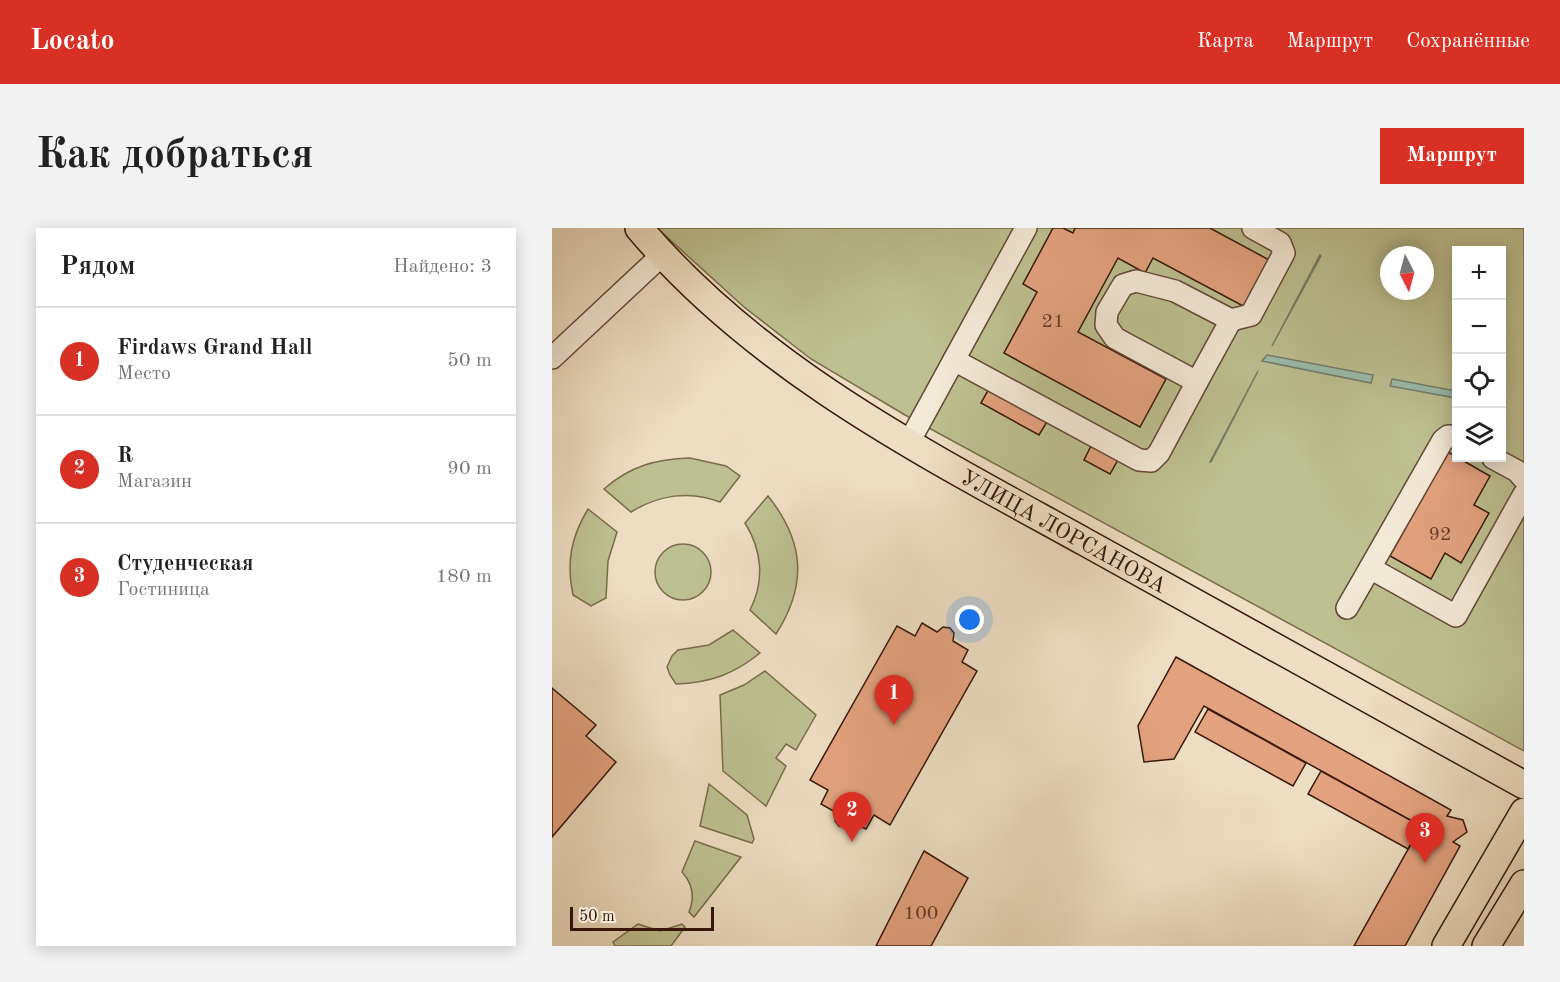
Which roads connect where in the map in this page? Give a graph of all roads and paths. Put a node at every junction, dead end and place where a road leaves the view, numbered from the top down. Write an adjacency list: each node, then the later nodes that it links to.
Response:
1 (639, 228): 4 (main road, УЛИЦА ЛОРСАНОВА)
2 (1026, 228): 7 (lane)
3 (1253, 228): 5 (lane)
4 (662, 255): 6 (lane); 10 (main road, УЛИЦА ЛОРСАНОВА)
5 (1231, 320): 8 (lane); 8 (lane)
6 (552, 358)
7 (954, 360): 8 (lane); 10 (lane)
8 (1197, 382)
9 (1452, 436): 14 (lane)
10 (908, 444): 16 (main road, УЛИЦА ЛОРСАНОВА)
11 (1500, 462): 12 (lane)
12 (1524, 479)
13 (1524, 494): 14 (lane)
14 (1370, 568): 15 (lane)
15 (1347, 608)
16 (1524, 785)
17 (1524, 812): 19 (main road)
18 (1524, 884): 20 (main road)
19 (1446, 946)
20 (1486, 946)

